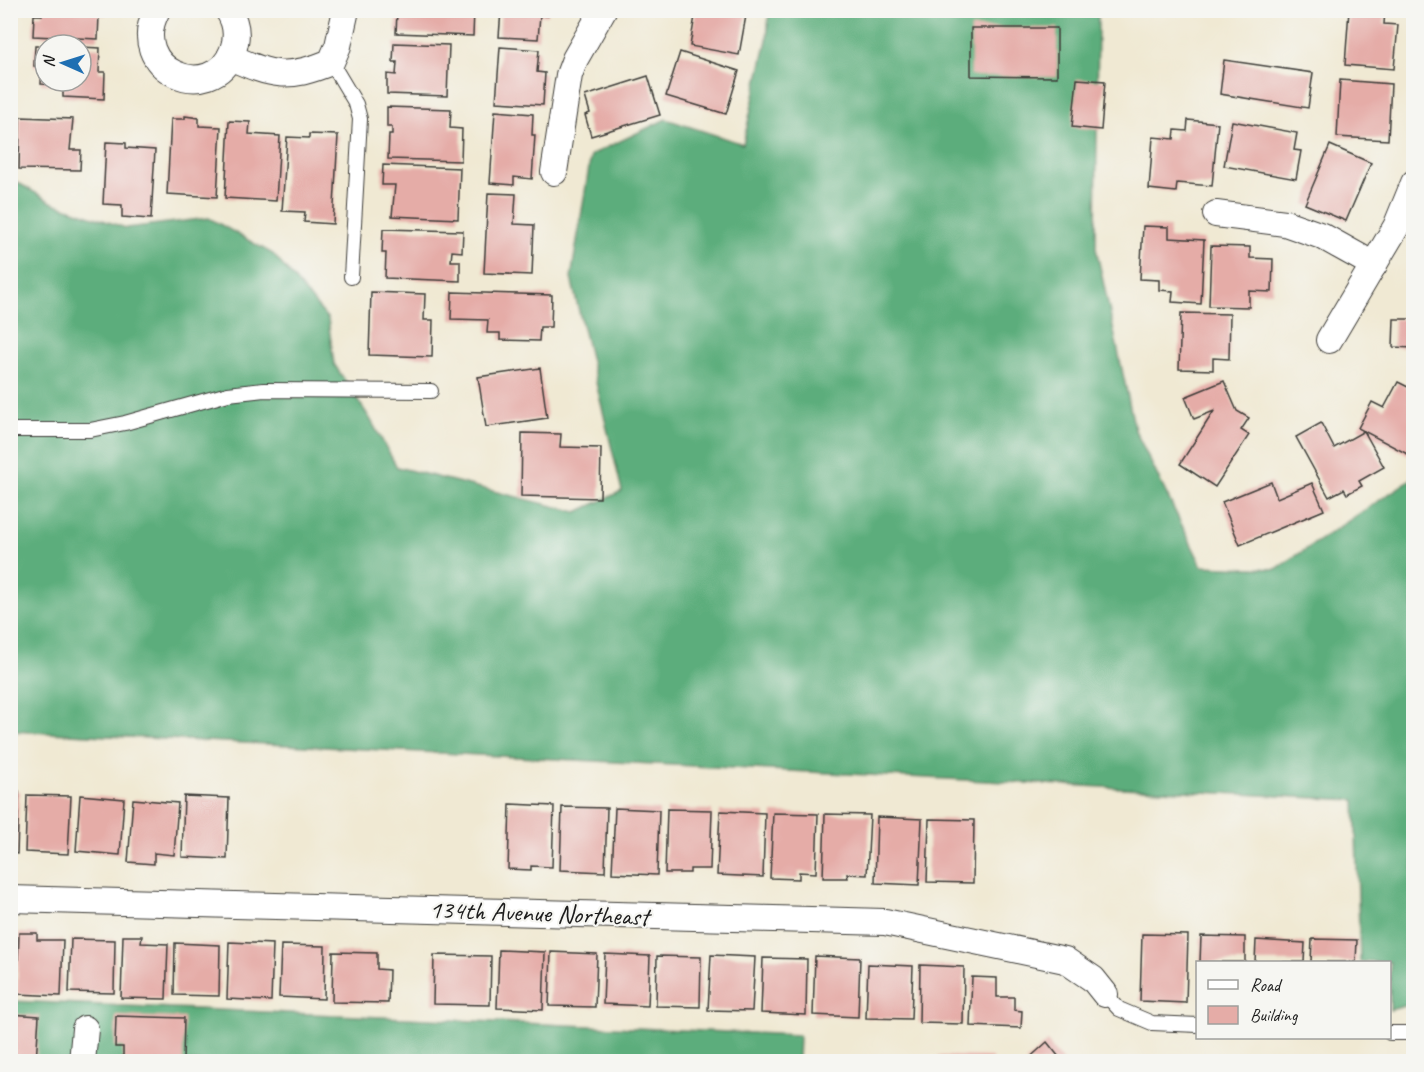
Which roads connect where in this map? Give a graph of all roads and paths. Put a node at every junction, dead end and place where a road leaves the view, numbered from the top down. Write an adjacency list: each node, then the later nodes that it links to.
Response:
1 (158, 10): 5 (street)
2 (228, 10): 5 (street)
3 (346, 10): 6 (street)
4 (603, 10): 7 (street)
5 (230, 57): 6 (street)
6 (331, 62): 11 (lane)
7 (554, 172)
8 (1413, 183): 10 (street)
9 (1216, 214): 10 (street)
10 (1374, 265): 12 (street)
11 (351, 277)
12 (1329, 340)
13 (430, 391): 14 (lane)
14 (10, 430)
15 (10, 899): 16 (street, 134th Avenue Northeast)
16 (1105, 994): 17 (lane)
17 (1196, 1025)
18 (85, 1029): 21 (street)
19 (1391, 1033): 20 (lane)
20 (1413, 1033)
21 (82, 1062)

